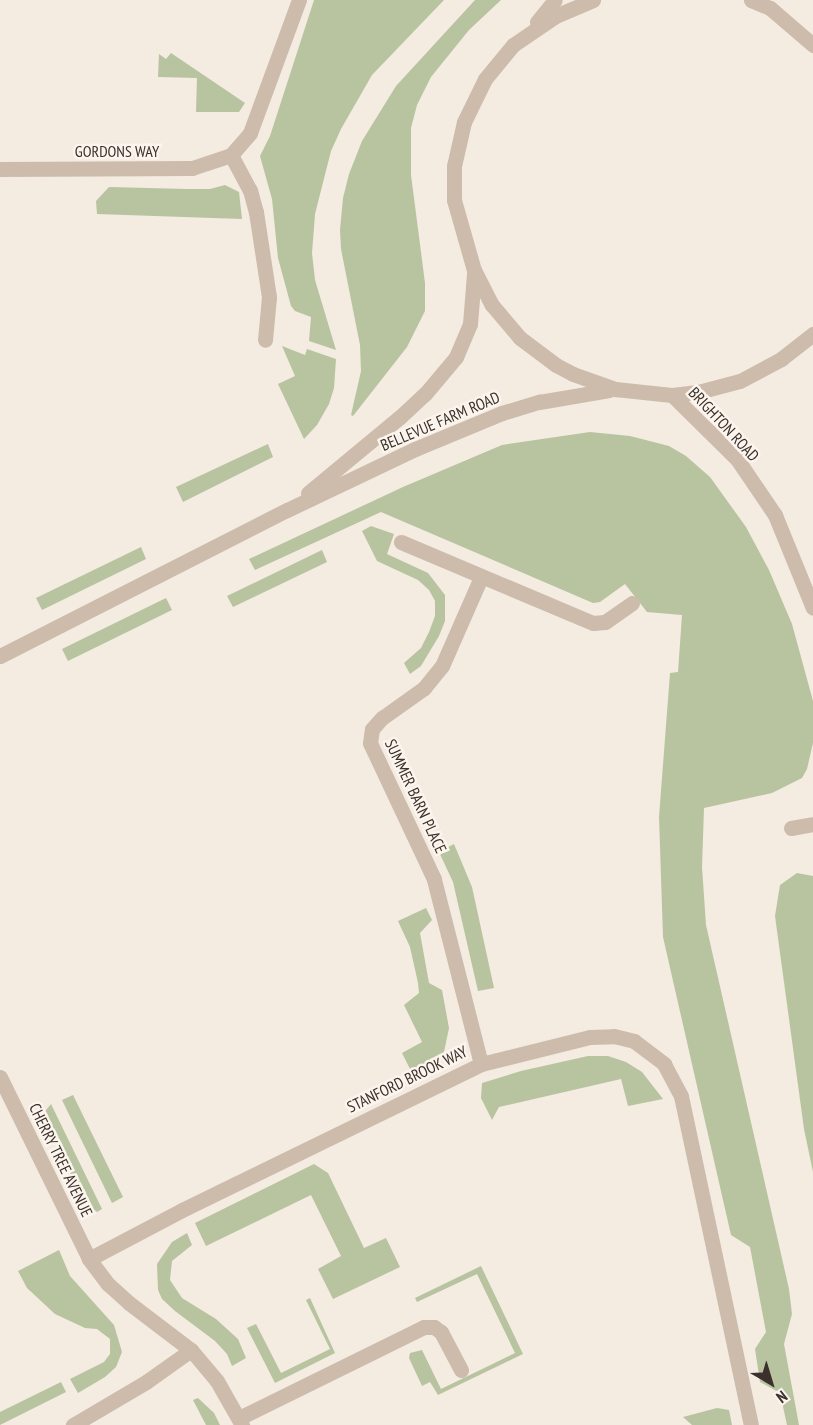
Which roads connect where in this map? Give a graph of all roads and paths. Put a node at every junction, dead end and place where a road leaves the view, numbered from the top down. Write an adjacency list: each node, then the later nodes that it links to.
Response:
1 (299, 0): 10 (street)
2 (555, 0): 7 (street)
3 (593, 0): 7 (street)
4 (751, 0): 6 (street)
5 (771, 0): 6 (street)
6 (780, 16): 8 (street)
7 (529, 32): 12 (street)
8 (806, 34): 9 (street)
9 (813, 45)
10 (231, 155): 11 (street, GORDONS WAY); 14 (street)
11 (0, 169)
12 (474, 270): 15 (street); 17 (street, BELLEVUE FARM ROAD)
13 (813, 334): 16 (street)
14 (265, 340)
15 (615, 389): 16 (street); 17 (street, BELLEVUE FARM ROAD)
16 (672, 395): 21 (street, BRIGHTON ROAD)
17 (287, 510): 22 (street, BELLEVUE FARM ROAD)
18 (401, 542): 19 (street)
19 (481, 577): 20 (street); 25 (street, SUMMER BARN PLACE)
20 (632, 603)
21 (813, 608)
22 (0, 656)
23 (813, 824): 24 (street)
24 (791, 828)
25 (481, 1064): 27 (street, STANFORD BROOK WAY); 32 (street, STANFORD BROOK WAY)
26 (0, 1077): 27 (street, CHERRY TREE AVENUE)
27 (89, 1259): 28 (street)
28 (191, 1350): 30 (street); 31 (street)
29 (461, 1370): 30 (street)
30 (240, 1422)
31 (73, 1425)
32 (751, 1425)

